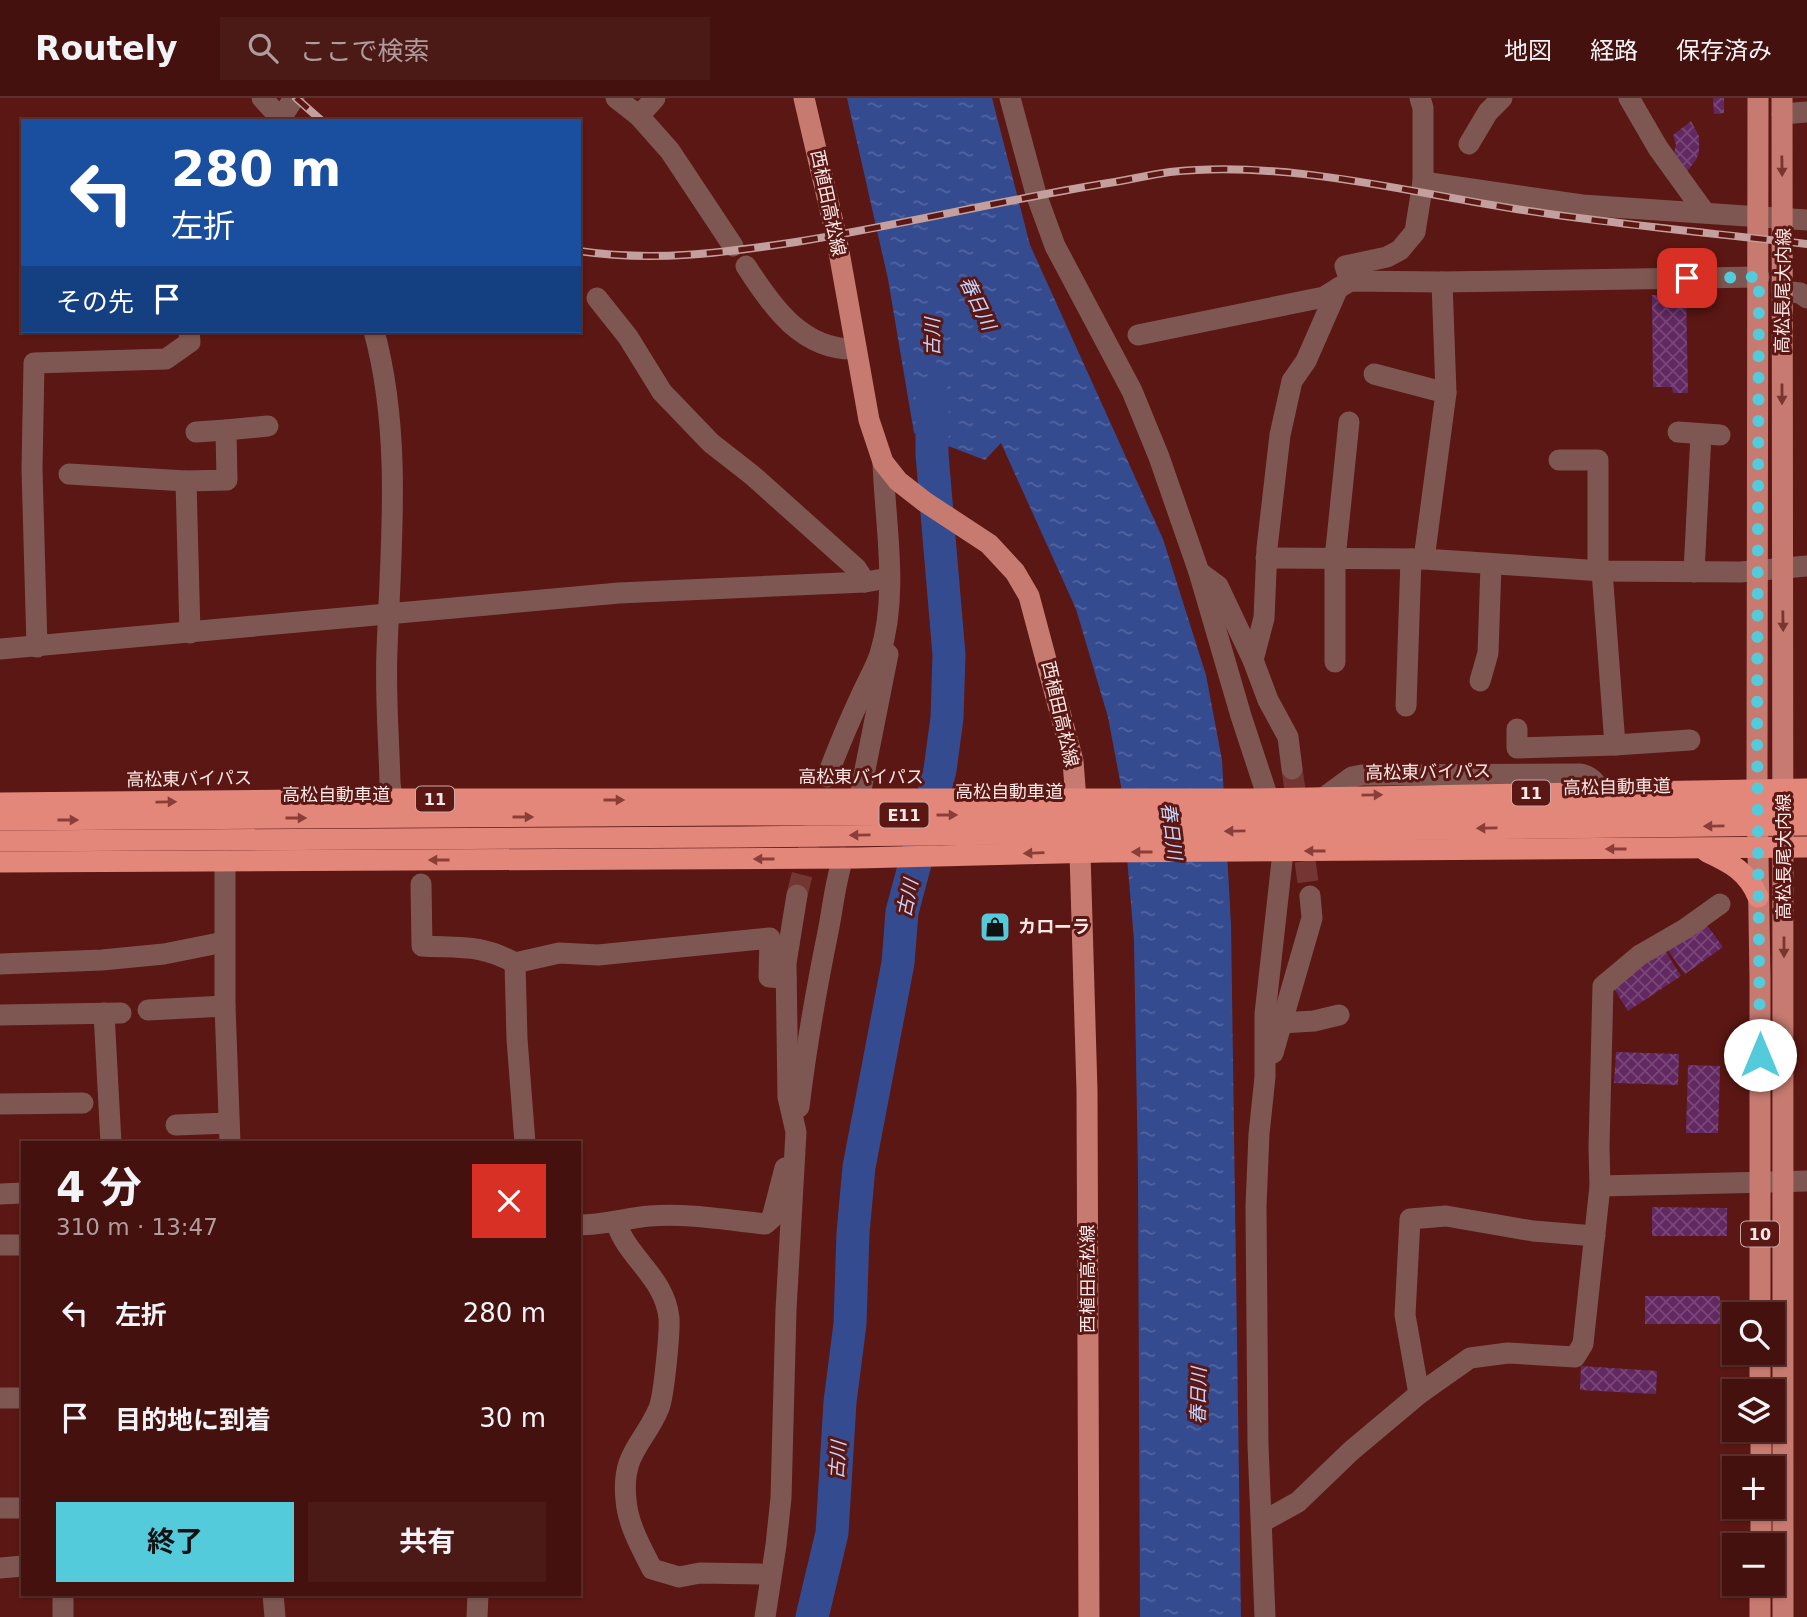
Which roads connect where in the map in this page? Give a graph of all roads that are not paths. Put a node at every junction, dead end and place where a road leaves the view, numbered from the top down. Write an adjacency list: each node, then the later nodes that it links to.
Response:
1 (262, 98): 14 (street)
2 (294, 98): 14 (street)
3 (616, 98): 13 (street)
4 (655, 98): 13 (street)
5 (804, 98): 32 (main road, 西植田高松線)
6 (1010, 98): 52 (street)
7 (1420, 98): 16 (street)
8 (1629, 98): 17 (street)
9 (1758, 98): 18 (main road, 高松長尾大内線 / 10)
10 (1490, 103): 15 (street)
11 (1782, 106): 12 (street); 19 (main road, 高松長尾大内線 / 10, one-way to 19)
12 (1807, 112)
13 (639, 116): 21 (street)
14 (282, 119)
15 (1469, 144)
16 (1423, 182): 17 (street); 25 (street)
17 (1705, 214): 18 (street)
18 (1759, 216): 19 (street); 23 (main road, 高松長尾大内線 / 10)
19 (1784, 217): 20 (street); 26 (main road, 高松長尾大内線 / 10)
20 (1807, 220)
21 (733, 246)
22 (746, 267): 32 (street)
23 (1759, 277): 24 (street); 50 (main road, 高松長尾大内線 / 10)
24 (1442, 282): 25 (street); 34 (street)
25 (1344, 284): 31 (street); 44 (street)
26 (1782, 291): 28 (street); 49 (main road, 高松長尾大内線 / 10, one-way to 49)
27 (597, 298): 55 (street)
28 (1807, 298)
29 (189, 333): 59 (street)
30 (375, 333): 57 (street)
31 (1139, 335)
32 (856, 349): 41 (main road, 西植田高松線)
33 (1374, 374): 34 (street)
34 (1446, 393): 46 (street)
35 (1349, 422): 45 (street)
36 (268, 426): 37 (street)
37 (226, 430): 38 (street); 43 (street)
38 (196, 432)
39 (1678, 432): 53 (street)
40 (1559, 460): 51 (street)
41 (883, 462): 54 (street); 73 (main road, 西植田高松線)
42 (69, 474): 43 (street)
43 (186, 481): 58 (street)
44 (1266, 558): 45 (street); 61 (street)
45 (1335, 559): 46 (street); 62 (street)
46 (1418, 559): 47 (street); 64 (street)
47 (1491, 565): 51 (street); 63 (street)
48 (1807, 566): 49 (street)
49 (1782, 567): 50 (street); 72 (main road, 高松長尾大内線 / 10, one-way to 72)
50 (1756, 570): 53 (street); 71 (main road, 高松長尾大内線 / 10)
51 (1600, 571): 53 (street); 67 (street)
52 (1199, 572): 61 (street); 74 (street)
53 (1694, 572)
54 (889, 578): 55 (street); 56 (street)
55 (865, 582): 57 (street)
56 (888, 605): 69 (street); 76 (street)
57 (390, 615): 58 (street); 75 (street)
58 (190, 633): 59 (street)
59 (37, 647): 60 (street)
60 (0, 649)
61 (1253, 660): 68 (street)
62 (1335, 662)
63 (1480, 681)
64 (1406, 706)
65 (1517, 729): 67 (street)
66 (1690, 740): 67 (street)
67 (1615, 745)
68 (1292, 769)
69 (827, 777)
70 (1807, 789): 72 (highway, 高松東バイパス / 11)
71 (1757, 790): 72 (highway, 高松東バイパス / 11); 74 (highway, 高松東バイパス / 11, one-way to 71); 83 (main road, 高松長尾大内線 / 10)
72 (1784, 790): 84 (main road, 高松長尾大内線 / 10)
73 (1077, 798): 74 (highway, 高松東バイパス / 11); 76 (highway, 高松東バイパス / 11); 87 (main road, 西植田高松線)
74 (1261, 798)
75 (392, 799): 76 (highway, 高松東バイパス / 11, one-way to 76); 77 (highway, 高松東バイパス / 11, one-way to 75)
76 (865, 800)
77 (0, 803)
78 (1807, 806): 79 (highway, 高松自動車道 / E11, one-way to 78, bridge)
79 (0, 820)
80 (1807, 825): 81 (highway, E11, one-way to 81, bridge)
81 (0, 841)
82 (1807, 847): 84 (highway)
83 (1758, 848): 84 (highway); 85 (highway); 94 (main road, 高松長尾大内線 / 10)
84 (1784, 848): 114 (main road, 高松長尾大内線 / 10, one-way to 114)
85 (1700, 849): 86 (highway, one-way to 86); 94 (highway)
86 (1283, 852): 87 (highway, one-way to 87); 105 (street)
87 (1080, 853): 88 (highway, one-way to 88); 145 (main road, 西植田高松線)
88 (850, 858): 89 (highway, one-way to 89); 109 (street)
89 (225, 861): 90 (highway); 96 (street)
90 (0, 862)
91 (421, 884): 98 (street)
92 (797, 895): 99 (street)
93 (1310, 896): 104 (street)
94 (1758, 897): 116 (main road, 高松長尾大内線 / 10)
95 (1720, 904): 117 (street)
96 (223, 942): 97 (street); 100 (street)
97 (0, 964)
98 (515, 964): 99 (street); 112 (street)
99 (786, 978): 109 (street)
100 (225, 1006): 101 (street); 110 (street)
101 (148, 1010)
102 (1339, 1014): 104 (street)
103 (0, 1016): 111 (street)
104 (1282, 1023): 105 (street)
105 (1265, 1077): 132 (street)
106 (83, 1103): 107 (street)
107 (0, 1104)
108 (176, 1125): 110 (street)
109 (796, 1132): 113 (street)
110 (230, 1133)
111 (111, 1141)
112 (525, 1141)
113 (796, 1155): 120 (street); 131 (street)
114 (1783, 1181): 115 (street); 116 (street); 148 (main road, 高松長尾大内線 / 10)
115 (1807, 1181)
116 (1760, 1182): 117 (street); 125 (main road, 高松長尾大内線 / 10)
117 (1600, 1186): 122 (street)
118 (21, 1193): 119 (street)
119 (0, 1194)
120 (616, 1222): 121 (street); 135 (street)
121 (581, 1226)
122 (1595, 1236): 126 (street); 126 (street)
123 (0, 1245): 124 (street)
124 (21, 1245)
125 (1760, 1302)
126 (1419, 1394): 132 (street)
127 (0, 1398): 128 (street)
128 (21, 1398)
129 (0, 1508): 130 (street)
130 (21, 1508)
131 (779, 1514): 135 (street); 144 (street)
132 (1262, 1522): 146 (street)
133 (21, 1566): 134 (street)
134 (0, 1568)
135 (760, 1574): 143 (street)
136 (63, 1596): 140 (street)
137 (272, 1596): 141 (street)
138 (478, 1596): 142 (street)
139 (1760, 1596): 147 (main road)
140 (63, 1617)
141 (275, 1617)
142 (477, 1617)
143 (754, 1617)
144 (765, 1617)
145 (1089, 1617)
146 (1265, 1617)
147 (1760, 1617)
148 (1783, 1617)

